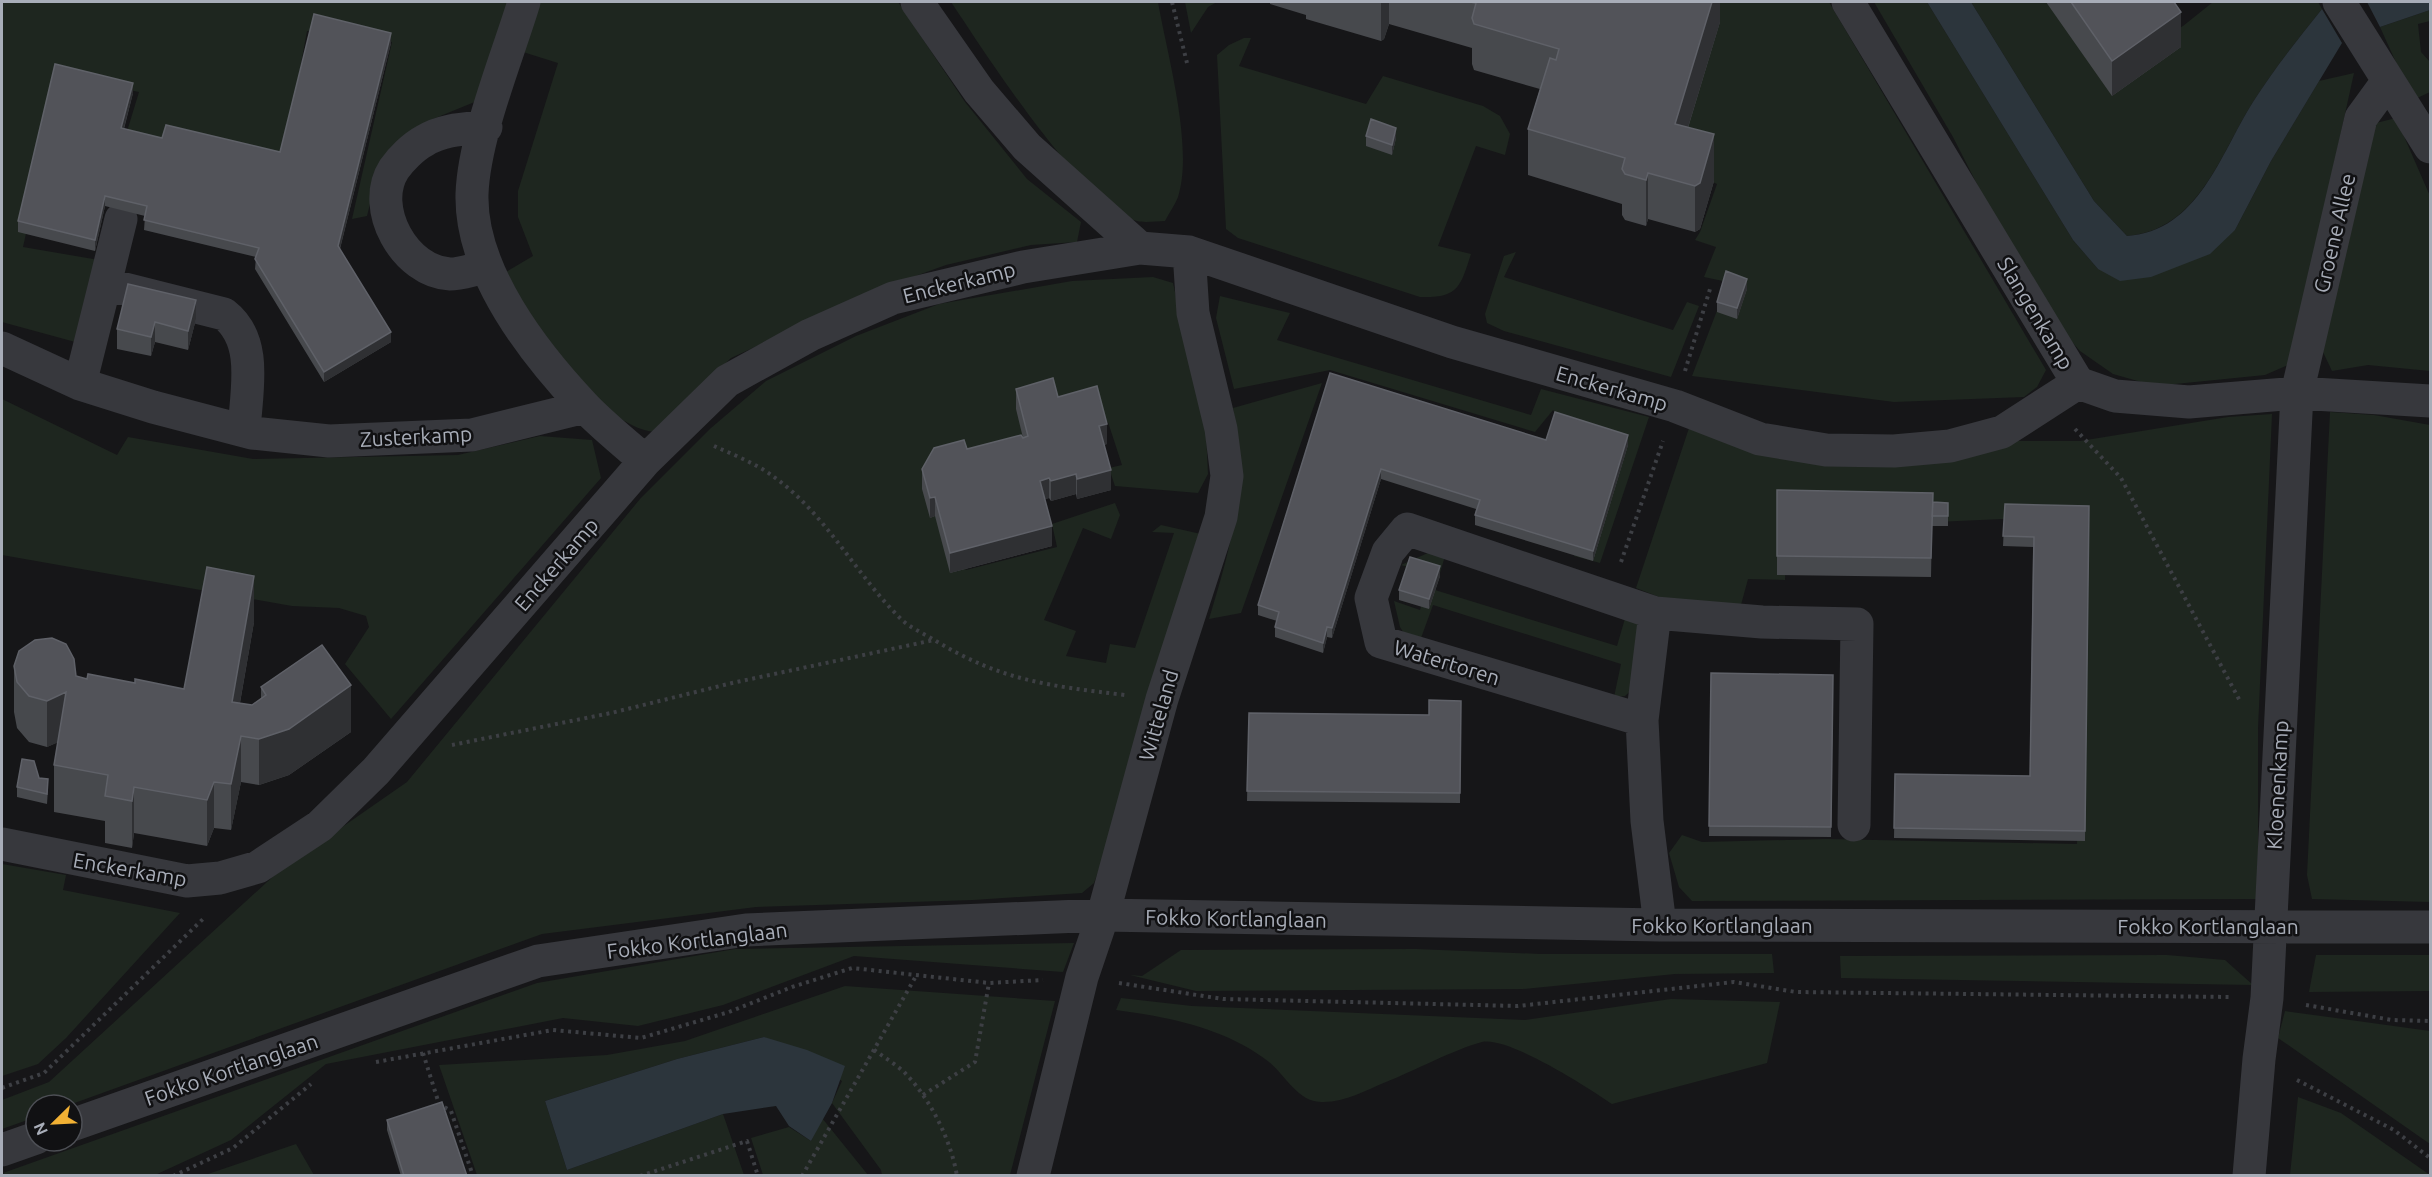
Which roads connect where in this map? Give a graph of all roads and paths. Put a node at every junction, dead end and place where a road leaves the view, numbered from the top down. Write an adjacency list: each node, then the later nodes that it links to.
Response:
1 (524, 2): 8 (street)
2 (917, 2): 11 (street)
3 (1172, 2): 6 (path)
4 (1848, 2): 16 (street, Slangenkamp)
5 (2339, 2): 7 (street)
6 (1187, 63)
7 (2388, 81): 9 (street); 18 (street, Groene Allee)
8 (486, 127): 13 (street); 13 (street)
9 (2430, 147)
10 (121, 219): 14 (street)
11 (1140, 248): 12 (street, Enckerkamp); 22 (street, Enckerkamp)
12 (1189, 252): 20 (street, Enckerkamp); 27 (street, Witteland)
13 (486, 267): 21 (street)
14 (105, 284): 17 (street); 23 (street)
15 (2, 348): 17 (street, Zusterkamp)
16 (2078, 383): 18 (street, Slangenkamp); 20 (street, Enckerkamp)
17 (80, 384): 23 (street, Zusterkamp)
18 (2297, 393): 19 (street, Slangenkamp); 36 (street, Kloenenkamp)
19 (2430, 401)
20 (2049, 403): 28 (path)
21 (585, 407): 23 (street, Zusterkamp); 24 (street)
22 (679, 428): 24 (street, Enckerkamp); 26 (path)
23 (244, 431)
24 (645, 461): 32 (street, Enckerkamp)
25 (1654, 613): 29 (street); 29 (street, Watertoren); 31 (street, Watertoren)
26 (934, 640): 27 (path); 30 (path)
27 (1162, 699): 33 (street, Witteland)
28 (2245, 710)
29 (1642, 720): 35 (street)
30 (450, 745)
31 (1854, 825)
32 (2, 844)
33 (1103, 915): 35 (street, Fokko Kortlanglaan); 39 (street, Witteland); 50 (street, Fokko Kortlanglaan)
34 (206, 916): 48 (path)
35 (1660, 925): 36 (street, Fokko Kortlanglaan)
36 (2271, 926): 37 (street, Fokko Kortlanglaan); 41 (street, Kloenenkamp)
37 (2430, 927)
38 (916, 976): 40 (path); 43 (path); 44 (path)
39 (1082, 977): 40 (path); 41 (path); 62 (street, Witteland)
40 (989, 982): 49 (path)
41 (2267, 998): 42 (path); 45 (street, Kloenenkamp)
42 (2430, 1021)
43 (874, 1050): 49 (path); 60 (path)
44 (423, 1053): 46 (path); 55 (path)
45 (2259, 1059): 53 (path); 63 (street, Kloenenkamp)
46 (370, 1063)
47 (319, 1077): 54 (path)
48 (2, 1088)
49 (923, 1095): 61 (path)
50 (84, 1121)
51 (24, 1142): 52 (street)
52 (2, 1150)
53 (2430, 1158)
54 (173, 1176)
55 (473, 1176)
56 (640, 1176): 57 (path)
57 (758, 1176)
58 (770, 1176): 59 (path)
59 (784, 1176)
60 (802, 1176)
61 (957, 1176)
62 (1033, 1176)
63 (2249, 1176)

